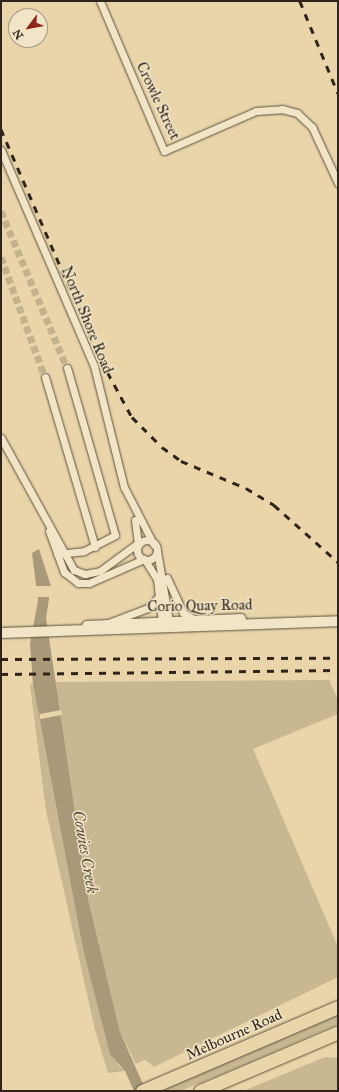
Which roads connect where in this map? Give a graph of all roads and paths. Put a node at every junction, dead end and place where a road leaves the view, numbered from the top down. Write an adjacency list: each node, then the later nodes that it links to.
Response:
1 (100, 1): 3 (street, Crowle Street)
2 (1, 150): 7 (street, North Shore Road)
3 (338, 183)
4 (67, 368): 9 (street)
5 (45, 377): 9 (street)
6 (1, 438): 11 (street)
7 (132, 506): 8 (street, North Shore Road); 10 (street, North Shore Road)
8 (138, 543): 10 (street); 11 (street); 12 (street, North Shore Road)
9 (95, 547): 11 (street)
10 (155, 548): 12 (street); 13 (street, North Shore Road)
11 (60, 554): 12 (street)
12 (144, 559): 14 (street, North Shore Road)
13 (162, 567): 15 (street, North Shore Road); 18 (street, North Shore Road)
14 (159, 596): 17 (street); 18 (street, North Shore Road)
15 (195, 619): 16 (main road, Corio Quay Road); 18 (main road, Corio Quay Road)
16 (338, 621): 18 (main road, Corio Quay Road)
17 (107, 623): 18 (main road, Corio Quay Road); 21 (main road, Corio Quay Road)
18 (166, 625): 21 (main road, Corio Quay Road)
19 (1, 629): 20 (main road, Corio Quay Road)
20 (30, 630): 21 (main road, Corio Quay Road); 22 (main road, Corio Quay Road)
21 (59, 630)
22 (1, 633)
23 (338, 1007): 25 (highway, Melbourne Road)
24 (338, 1032): 26 (highway)
25 (144, 1090)
26 (200, 1091)

